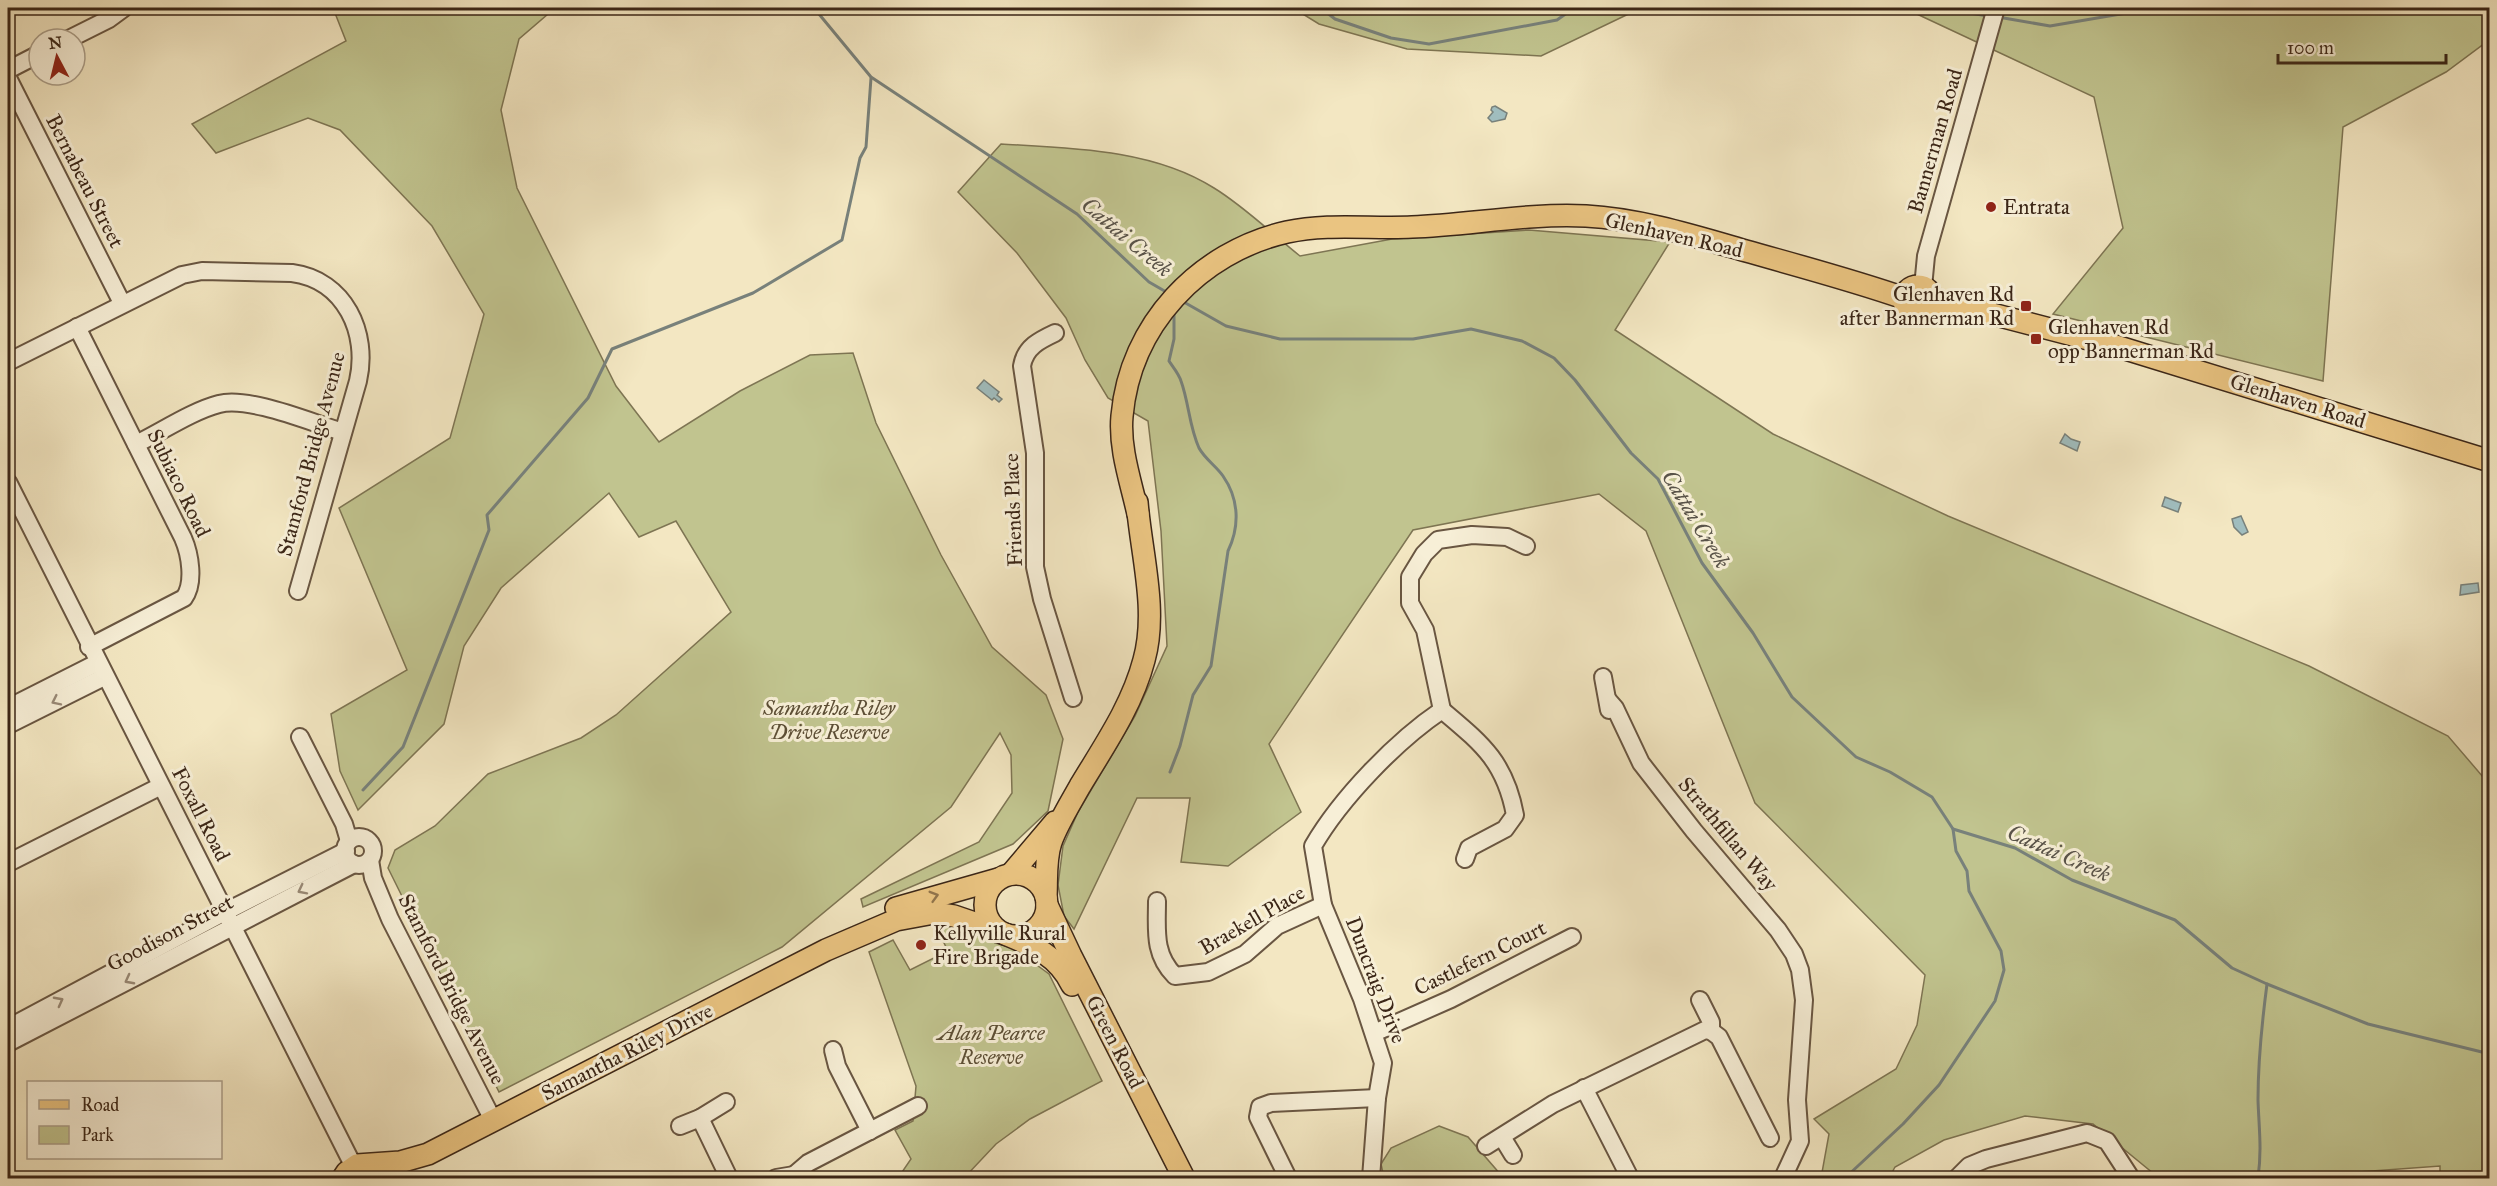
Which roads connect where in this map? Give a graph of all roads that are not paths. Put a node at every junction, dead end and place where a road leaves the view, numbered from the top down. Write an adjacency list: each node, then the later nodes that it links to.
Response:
1 (124, 8): 3 (street)
2 (1996, 8): 7 (street, Bannerman Road)
3 (87, 30)
4 (27, 60): 5 (street)
5 (8, 70)
6 (8, 78): 8 (street, Bernabeau Street)
7 (1927, 296): 14 (main road, Glenhaven Road); 27 (main road, Glenhaven Road)
8 (122, 303): 9 (street, Stamford Bridge Avenue); 12 (street, Stamford Bridge Avenue)
9 (77, 327): 11 (street, Stamford Bridge Avenue); 13 (street, Subiaco Road)
10 (1055, 333): 21 (street, Friends Place)
11 (8, 362)
12 (343, 432): 13 (street); 17 (street, Stamford Bridge Avenue)
13 (136, 444): 18 (street, Subiaco Road)
14 (2490, 461)
15 (8, 482): 18 (street, Foxall Road)
16 (1526, 546): 23 (street)
17 (298, 591)
18 (89, 647): 19 (street, Foxall Road)
19 (101, 670): 22 (street); 24 (street, one-way to 24); 26 (street, Foxall Road)
20 (1603, 677): 68 (street, Strathfillan Way)
21 (1073, 698)
22 (8, 708)
23 (1442, 710): 29 (street); 34 (street, Duncraig Drive)
24 (8, 725)
25 (300, 737): 28 (street)
26 (161, 786): 30 (street); 35 (street, Foxall Road)
27 (1067, 808): 31 (main road, Glenhaven Road); 32 (main road, Glenhaven Road)
28 (356, 853): 35 (street, Goodison Street); 50 (street, Stamford Bridge Avenue)
29 (1465, 859)
30 (8, 863)
31 (1005, 876): 32 (main road); 36 (main road); 38 (main road, Samantha Riley Drive, one-way to 31)
32 (1047, 901): 36 (main road); 64 (main road, Green Road)
33 (1157, 901): 34 (street, Braekell Place)
34 (1323, 905): 42 (street, Duncraig Drive)
35 (229, 919): 40 (street, Goodison Street, one-way to 35); 43 (street, Goodison Street, one-way to 43); 58 (street, Foxall Road)
36 (1001, 932): 38 (main road, Samantha Riley Drive); 63 (main road, Green Road)
37 (1572, 937): 42 (street, Castlefern Court)
38 (826, 950): 50 (main road, Samantha Riley Drive)
39 (1700, 999): 41 (street)
40 (8, 1028)
41 (1711, 1030): 45 (street); 54 (street)
42 (1374, 1033): 46 (street, Duncraig Drive)
43 (8, 1043)
44 (833, 1050): 52 (street)
45 (1584, 1088): 53 (street); 67 (street)
46 (1377, 1098): 65 (street); 66 (street, Duncraig Drive)
47 (726, 1102): 49 (street)
48 (918, 1106): 52 (street)
49 (700, 1118): 51 (street); 61 (street)
50 (493, 1120): 56 (main road, Samantha Riley Drive)
51 (680, 1125)
52 (870, 1131): 59 (street)
53 (1502, 1137): 55 (street); 57 (street)
54 (1770, 1138)
55 (1486, 1146)
56 (428, 1154): 58 (main road, Samantha Riley Drive); 60 (main road, Samantha Riley Drive)
57 (1513, 1155)
58 (365, 1172)
59 (797, 1177): 62 (street)
60 (403, 1179)
61 (729, 1179)
62 (776, 1179)
63 (1171, 1179)
64 (1184, 1179)
65 (1288, 1179)
66 (1371, 1179)
67 (1630, 1179)
68 (1783, 1179)
69 (1957, 1179): 70 (street)
70 (2132, 1179)

